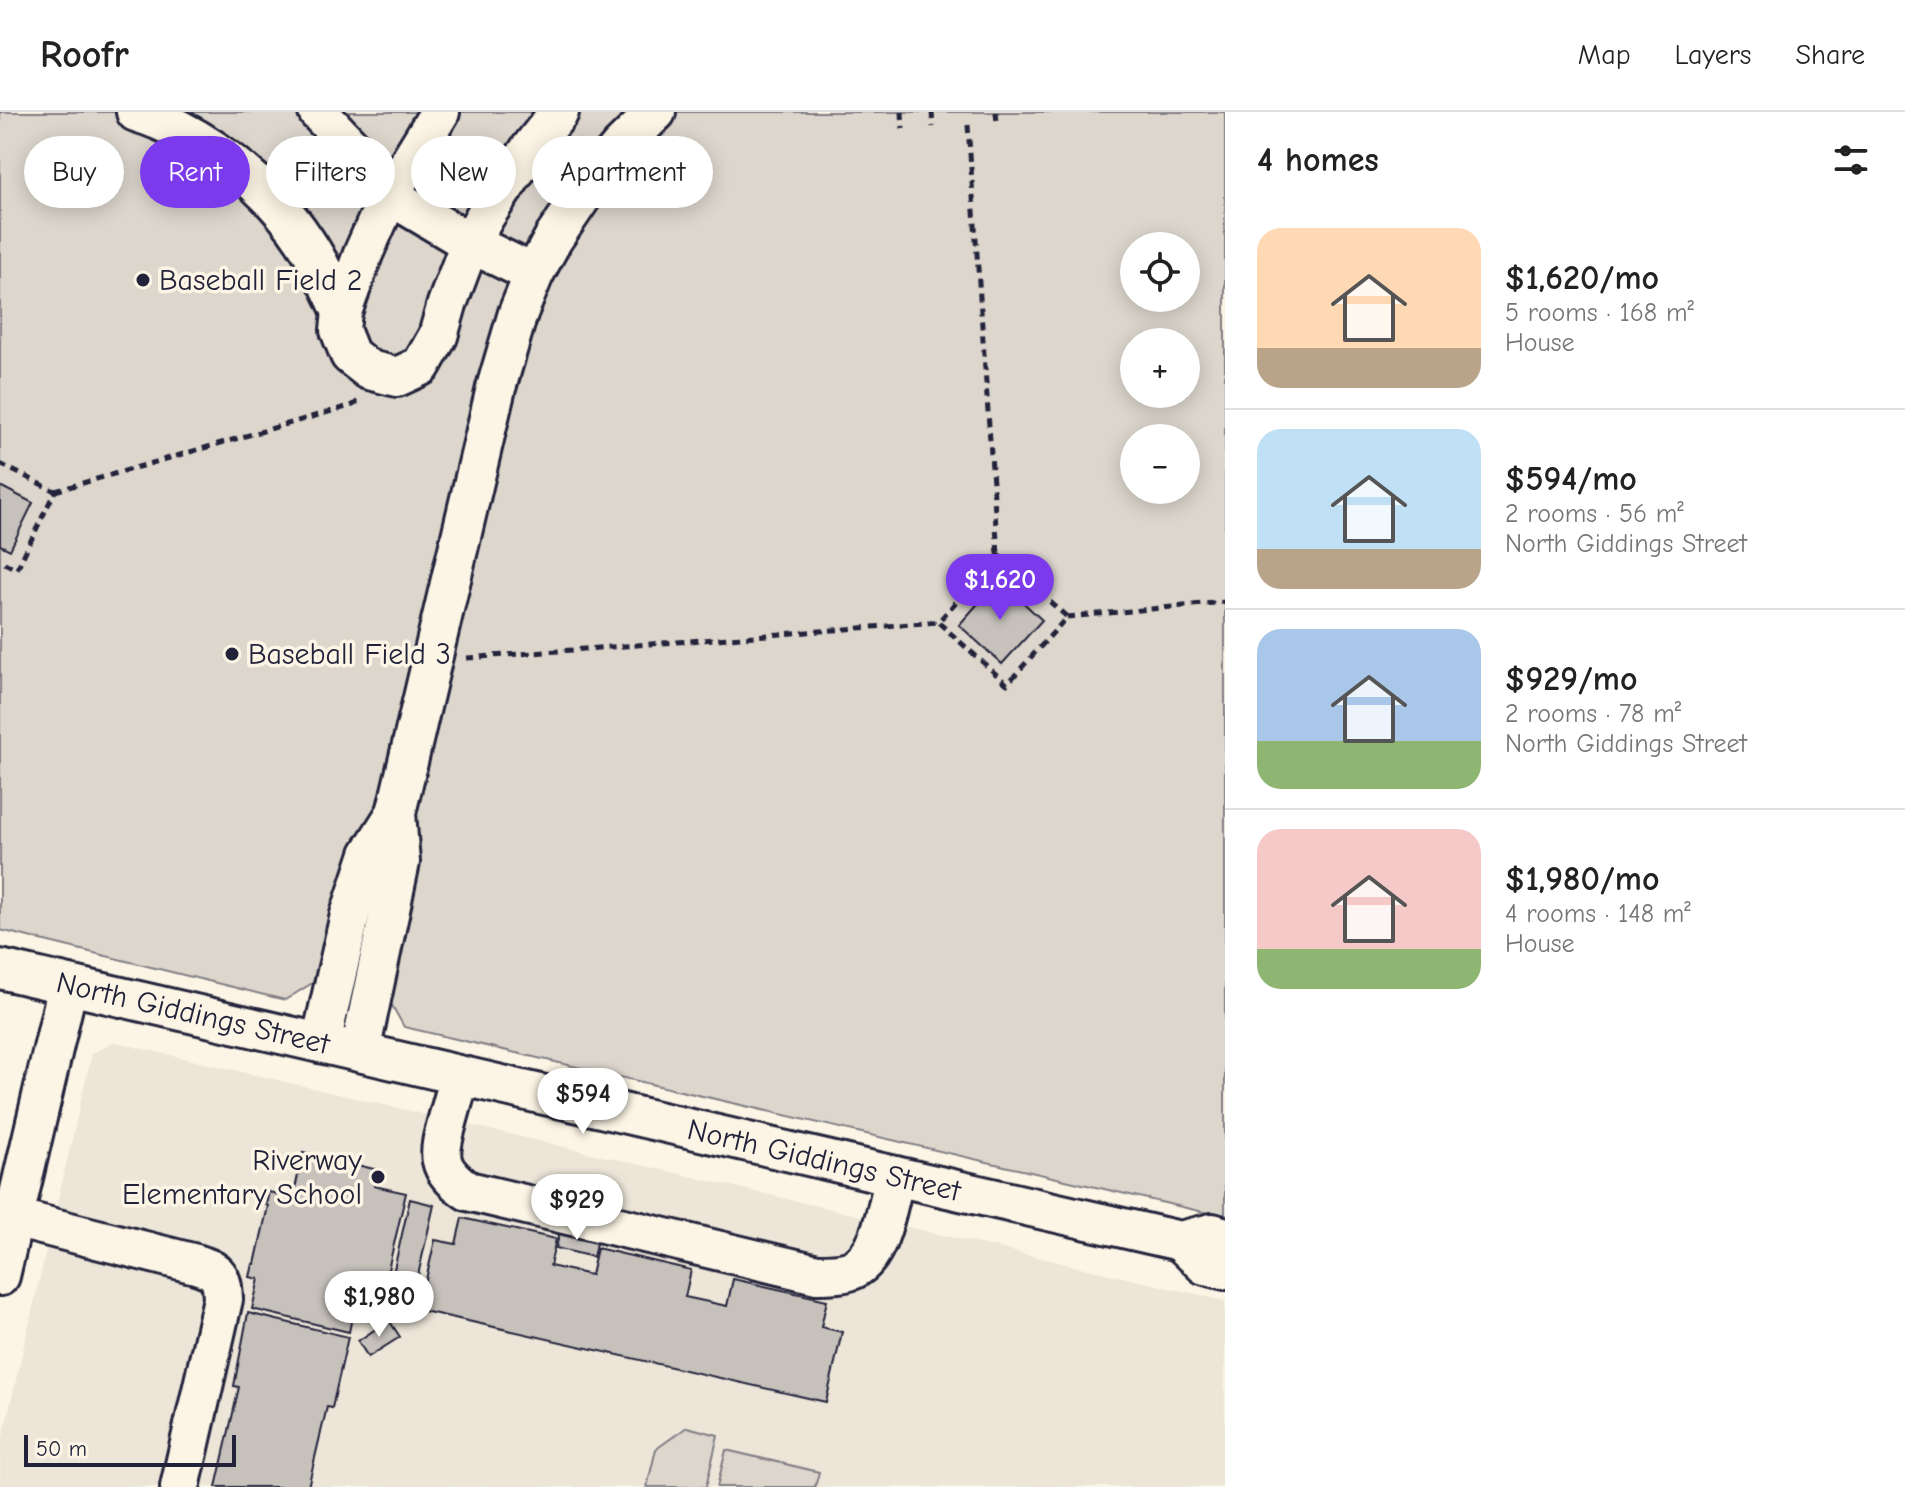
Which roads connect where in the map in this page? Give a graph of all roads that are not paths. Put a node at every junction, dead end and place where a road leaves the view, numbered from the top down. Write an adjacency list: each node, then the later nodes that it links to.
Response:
1 (136, 112): 12 (street)
2 (318, 112): 6 (street)
3 (440, 112): 7 (street)
4 (559, 112): 10 (street)
5 (656, 112): 11 (street)
6 (341, 136)
7 (395, 185)
8 (395, 199): 10 (street)
9 (383, 208): 12 (street)
10 (470, 243): 11 (street); 12 (street)
11 (534, 274): 13 (street)
12 (342, 312)
13 (396, 813): 16 (street); 17 (street)
14 (0, 969): 15 (street, North Giddings Street)
15 (68, 985): 16 (street, North Giddings Street); 20 (street)
16 (321, 1043): 17 (street, North Giddings Street)
17 (360, 1052): 18 (street, North Giddings Street)
18 (460, 1076): 19 (street, North Giddings Street); 19 (street)
19 (895, 1176): 22 (street, North Giddings Street)
20 (14, 1218): 24 (street); 25 (street)
21 (1225, 1237): 22 (street, North Giddings Street)
22 (1180, 1241): 23 (street, North Giddings Street)
23 (1225, 1270)
24 (0, 1276)
25 (180, 1487)

